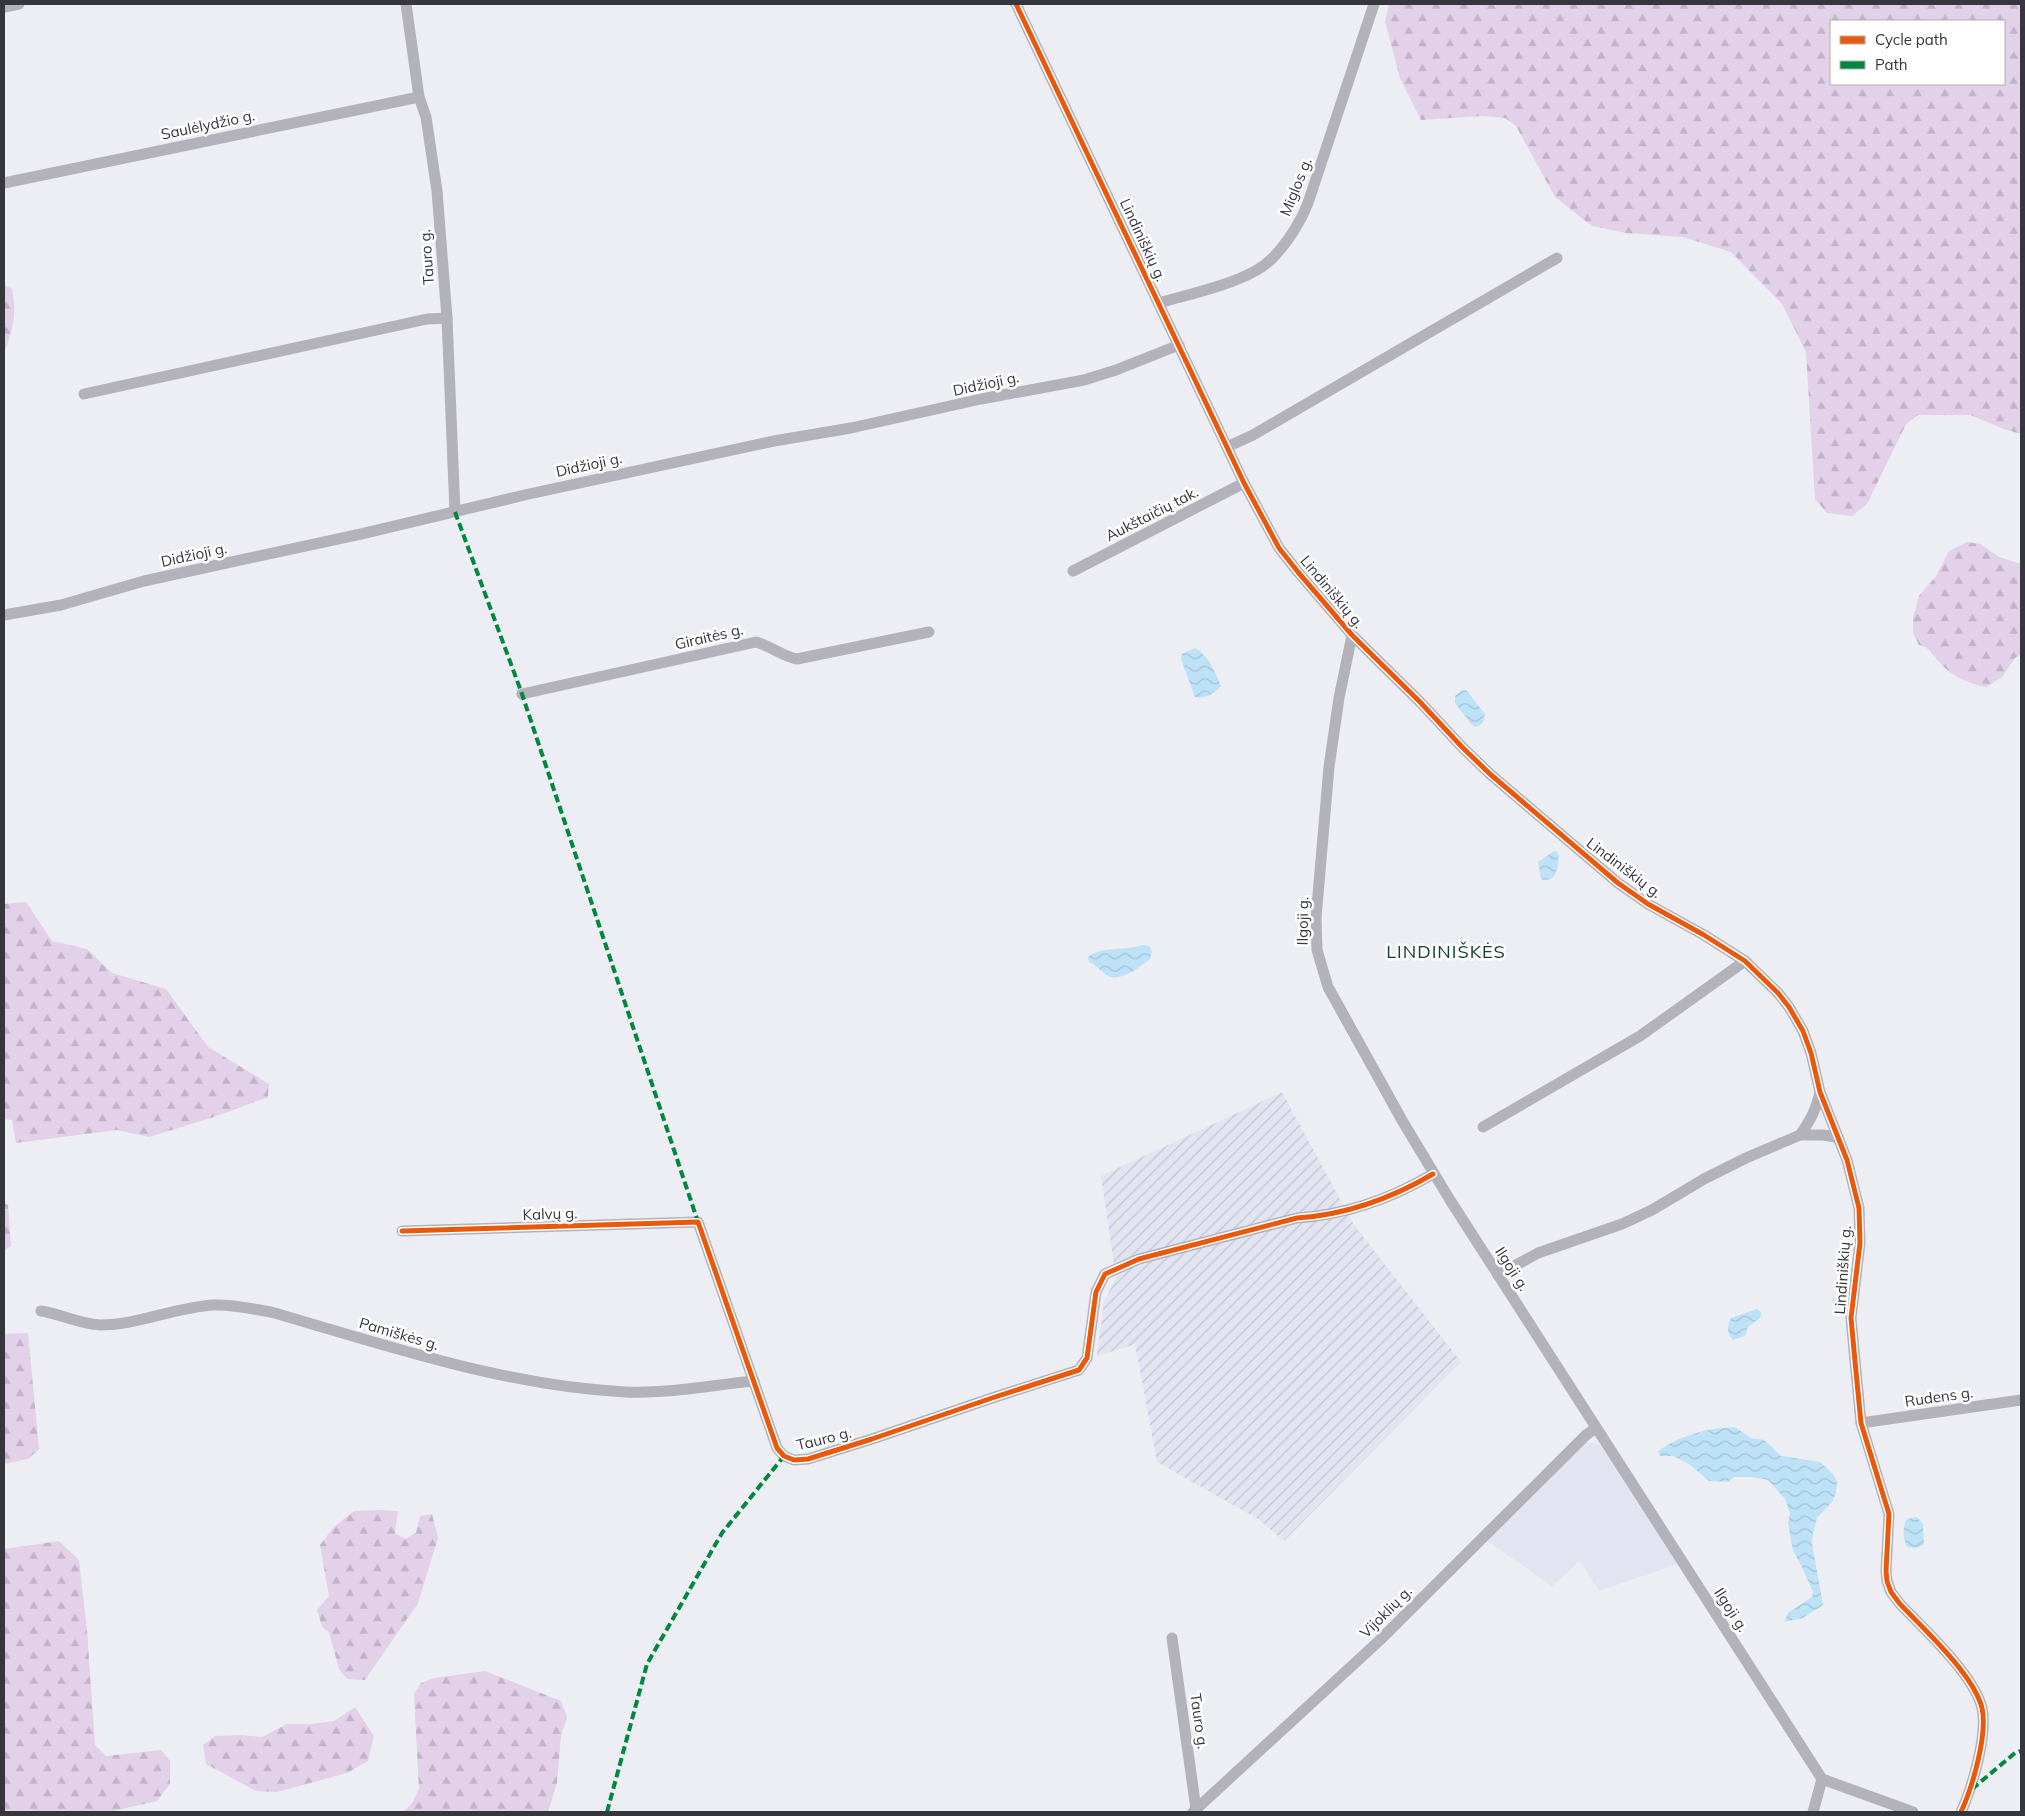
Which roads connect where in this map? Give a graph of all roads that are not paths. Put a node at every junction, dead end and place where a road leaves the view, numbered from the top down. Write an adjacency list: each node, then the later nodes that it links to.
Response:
1 (19, 4): 5 (street)
2 (406, 4): 6 (street, Tauro g.)
3 (1016, 4): 9 (street, Lindiniškių g.)
4 (1374, 4): 9 (street, Miglos g.)
5 (4, 7)
6 (419, 97): 7 (street, Saulėlydžio g.); 10 (street, Tauro g.)
7 (4, 183)
8 (1557, 258): 13 (street)
9 (1159, 303): 11 (street, Lindiniškių g.)
10 (447, 318): 12 (street); 15 (street, Tauro g.)
11 (1179, 345): 13 (street, Lindiniškių g.); 15 (street, Didžioji g.)
12 (84, 394)
13 (1227, 447): 14 (street, Lindiniškių g.)
14 (1244, 483): 16 (street, Aukštaičių tak.); 19 (street, Lindiniškių g.)
15 (455, 512): 17 (street, Didžioji g.)
16 (1073, 571)
17 (4, 615)
18 (929, 632): 20 (street, Giraitės g.)
19 (1352, 635): 21 (street, Lindiniškių g.); 26 (street, Ilgoji g.)
20 (522, 694)
21 (1745, 961): 22 (street, Lindiniškių g.); 23 (street)
22 (1820, 1092): 24 (street); 25 (street, Lindiniškių g.)
23 (1484, 1127)
24 (1800, 1135): 25 (street); 29 (street)
25 (1836, 1137): 33 (street, Lindiniškių g.)
26 (1433, 1174): 29 (street, Ilgoji g.); 31 (street, Tauro g.)
27 (698, 1222): 28 (street, Kalvų g.); 31 (street, Tauro g.)
28 (402, 1231)
29 (1498, 1274): 34 (street, Ilgoji g.)
30 (40, 1311): 31 (street, Pamiškės g.)
31 (754, 1381)
32 (2021, 1400): 33 (street, Rudens g.)
33 (1861, 1423): 40 (street, Lindiniškių g.)
34 (1596, 1428): 36 (street, Ilgoji g.); 37 (street, Vijoklių g.)
35 (1172, 1638): 37 (street, Tauro g.)
36 (1822, 1779): 38 (street); 39 (street)
37 (1195, 1811)
38 (1813, 1812)
39 (1914, 1812)
40 (1961, 1812)

